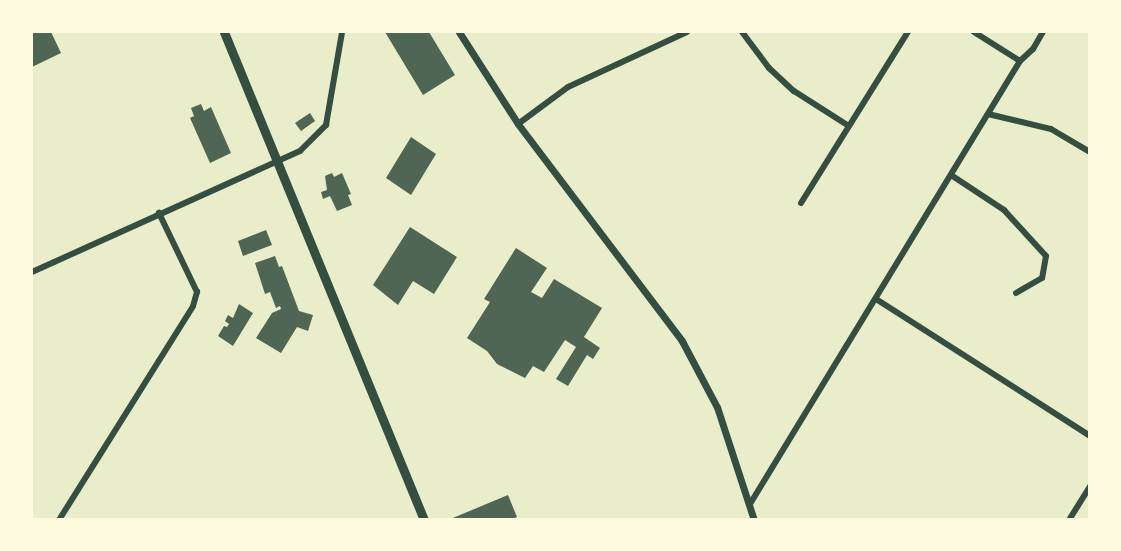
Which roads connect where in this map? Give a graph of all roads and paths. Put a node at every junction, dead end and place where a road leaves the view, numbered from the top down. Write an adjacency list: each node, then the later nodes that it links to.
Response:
1 (224, 32): 14 (main road)
2 (342, 32): 14 (street)
3 (459, 32): 11 (street)
4 (687, 32): 11 (street)
5 (742, 32): 12 (street)
6 (908, 32): 12 (street)
7 (974, 32): 9 (street)
8 (1044, 32): 9 (street)
9 (1020, 61): 10 (street)
10 (988, 114): 13 (street); 15 (street)
11 (518, 124): 23 (street)
12 (849, 126): 16 (street)
13 (1090, 152)
14 (278, 161): 17 (street); 25 (main road)
15 (951, 175): 19 (street); 20 (street)
16 (801, 203)
17 (159, 213): 18 (street); 24 (street)
18 (32, 272)
19 (1016, 293)
20 (876, 299): 21 (street); 23 (street)
21 (1090, 436)
22 (1090, 486): 27 (street)
23 (750, 504): 26 (street)
24 (59, 520)
25 (424, 520)
26 (754, 520)
27 (1069, 520)

